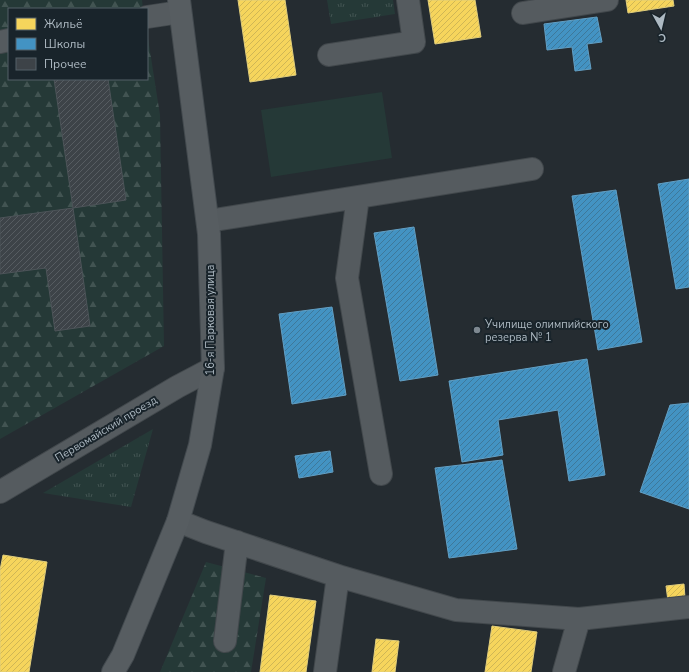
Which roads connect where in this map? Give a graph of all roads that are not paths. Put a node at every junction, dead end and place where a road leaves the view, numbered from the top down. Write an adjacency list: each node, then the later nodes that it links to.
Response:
1 (408, 0): 6 (street)
2 (607, 0): 4 (street)
3 (179, 6): 5 (street); 9 (main road, 16-я Парковая улица)
4 (523, 13)
5 (148, 17)
6 (329, 55)
7 (532, 169): 8 (street)
8 (358, 197): 9 (street); 11 (street)
9 (208, 221): 10 (main road, 16-я Парковая улица)
10 (213, 368): 12 (street, Первомайский проезд); 13 (main road, 16-я Парковая улица)
11 (381, 474)
12 (0, 492)
13 (178, 521): 14 (street); 19 (main road, 16-я Парковая улица)
14 (237, 542): 15 (street); 18 (street)
15 (338, 576): 17 (street); 20 (street)
16 (689, 607): 17 (street)
17 (578, 619): 21 (street)
18 (225, 641)
19 (113, 672)
20 (325, 672)
21 (564, 672)

